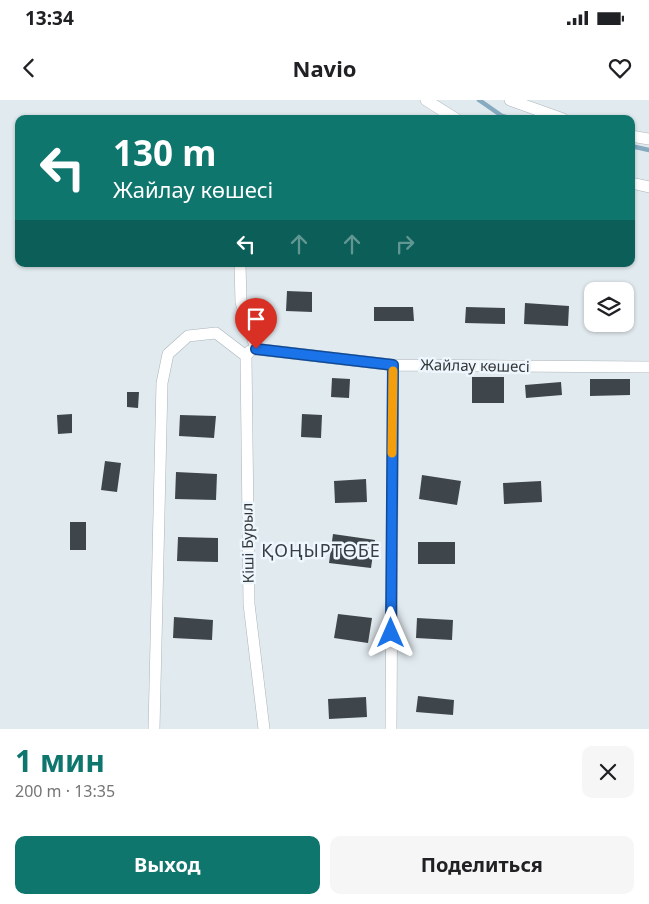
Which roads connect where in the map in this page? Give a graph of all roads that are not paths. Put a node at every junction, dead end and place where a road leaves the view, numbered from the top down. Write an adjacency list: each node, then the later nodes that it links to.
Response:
1 (426, 100): 3 (street)
2 (510, 100): 4 (street)
3 (450, 115)
4 (552, 115)
5 (635, 137): 6 (street)
6 (649, 139)
7 (635, 183): 8 (street)
8 (649, 187)
9 (240, 267): 10 (street, Кіші Бурыл)
10 (251, 352): 11 (street, Жайлау көшесі); 13 (street); 14 (street, Кіші Бурыл)
11 (393, 365): 12 (street, Жайлау көшесі); 15 (street)
12 (649, 367)
13 (154, 729)
14 (264, 729)
15 (391, 729)

